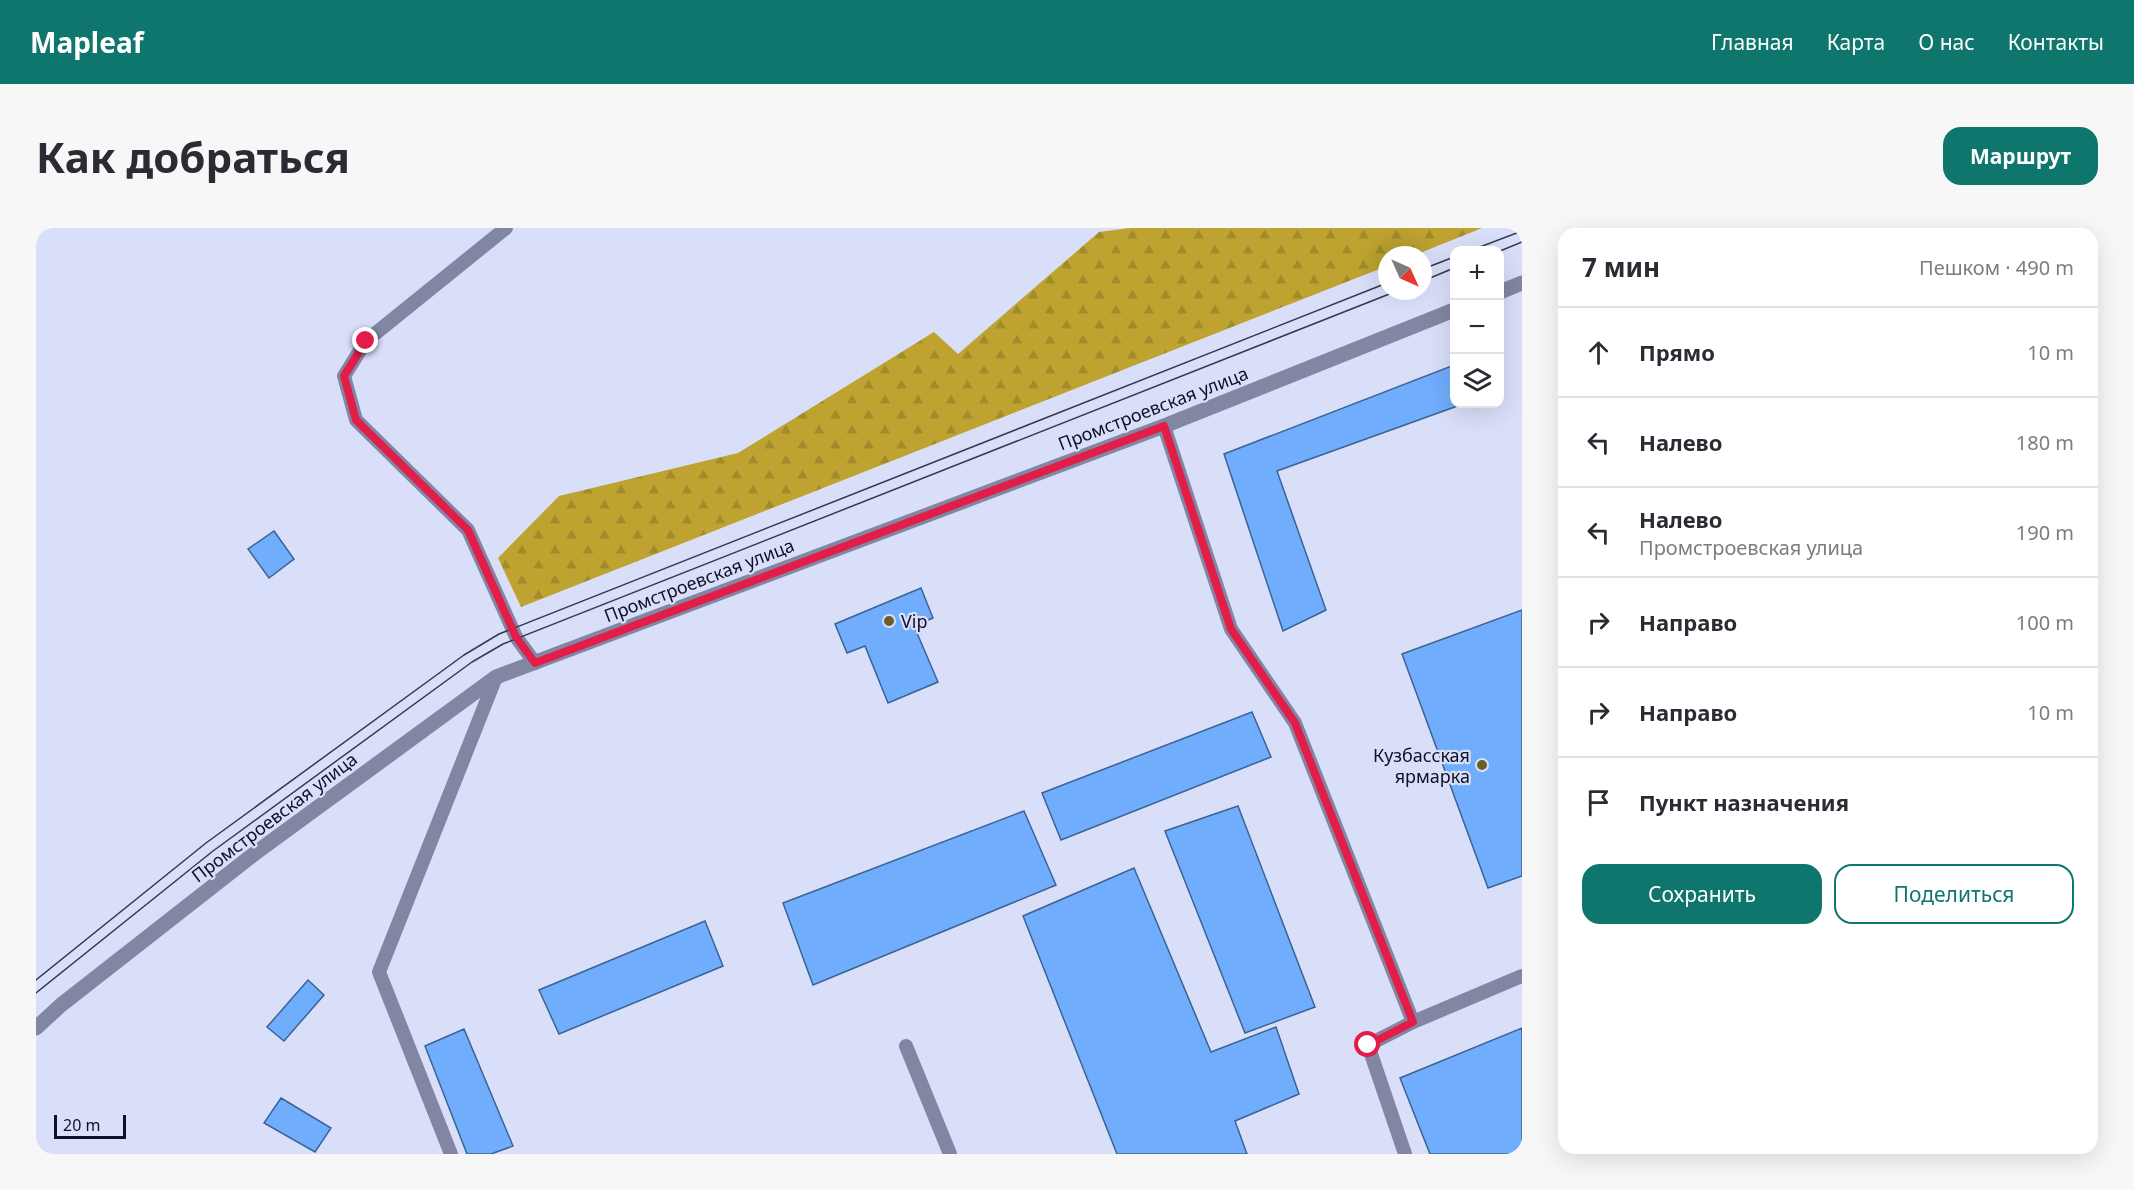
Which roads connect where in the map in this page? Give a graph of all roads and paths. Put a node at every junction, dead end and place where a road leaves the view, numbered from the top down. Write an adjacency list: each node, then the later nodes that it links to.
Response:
1 (506, 228): 6 (lane)
2 (1522, 283): 3 (street)
3 (1504, 290)
4 (1450, 312): 5 (street, Промстроевская улица)
5 (1164, 426): 6 (street, Промстроевская улица); 9 (lane)
6 (535, 663): 7 (street, Промстроевская улица)
7 (496, 677): 10 (street, Промстроевская улица); 12 (lane)
8 (1522, 976): 9 (lane)
9 (1413, 1022): 14 (lane)
10 (36, 1028)
11 (906, 1046): 13 (lane)
12 (452, 1154)
13 (950, 1154)
14 (1405, 1154)

